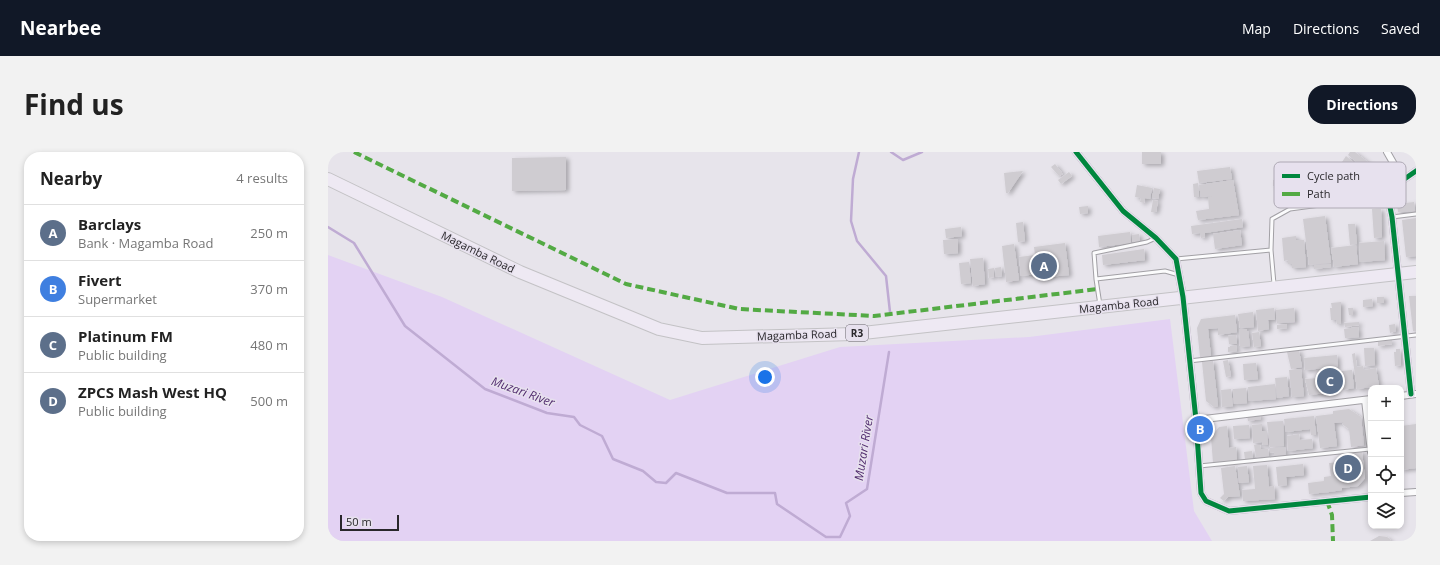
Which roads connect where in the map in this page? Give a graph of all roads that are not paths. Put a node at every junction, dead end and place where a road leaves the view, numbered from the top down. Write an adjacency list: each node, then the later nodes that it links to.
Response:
1 (1076, 152): 11 (street)
2 (1387, 152): 3 (street)
3 (1393, 162)
4 (1416, 171): 5 (street)
5 (1406, 178)
6 (328, 179): 20 (highway, Magamba Road / R3)
7 (1298, 208): 12 (lane)
8 (1390, 208): 10 (street)
9 (1416, 214): 10 (lane)
10 (1392, 217): 15 (street)
11 (1156, 238): 13 (street); 17 (lane)
12 (1271, 250): 13 (lane); 18 (lane)
13 (1176, 259): 16 (street)
14 (1416, 272): 15 (highway, Magamba Road / R3)
15 (1397, 274): 18 (highway, Magamba Road / R3); 22 (street)
16 (1179, 275): 17 (lane); 19 (street)
17 (1096, 279): 20 (lane)
18 (1274, 287): 19 (highway, Magamba Road / R3)
19 (1182, 297): 20 (highway, Magamba Road / R3); 23 (street)
20 (1100, 307)
21 (1416, 335): 22 (lane)
22 (1404, 336): 23 (lane); 24 (street)
23 (1189, 361): 27 (street)
24 (1414, 394): 25 (street)
25 (1404, 396)
26 (1368, 399): 27 (street)
27 (1196, 420): 29 (street)
28 (1368, 449): 29 (lane)
29 (1199, 466): 32 (street)
30 (1416, 492): 31 (street)
31 (1404, 493)
32 (1368, 497)

